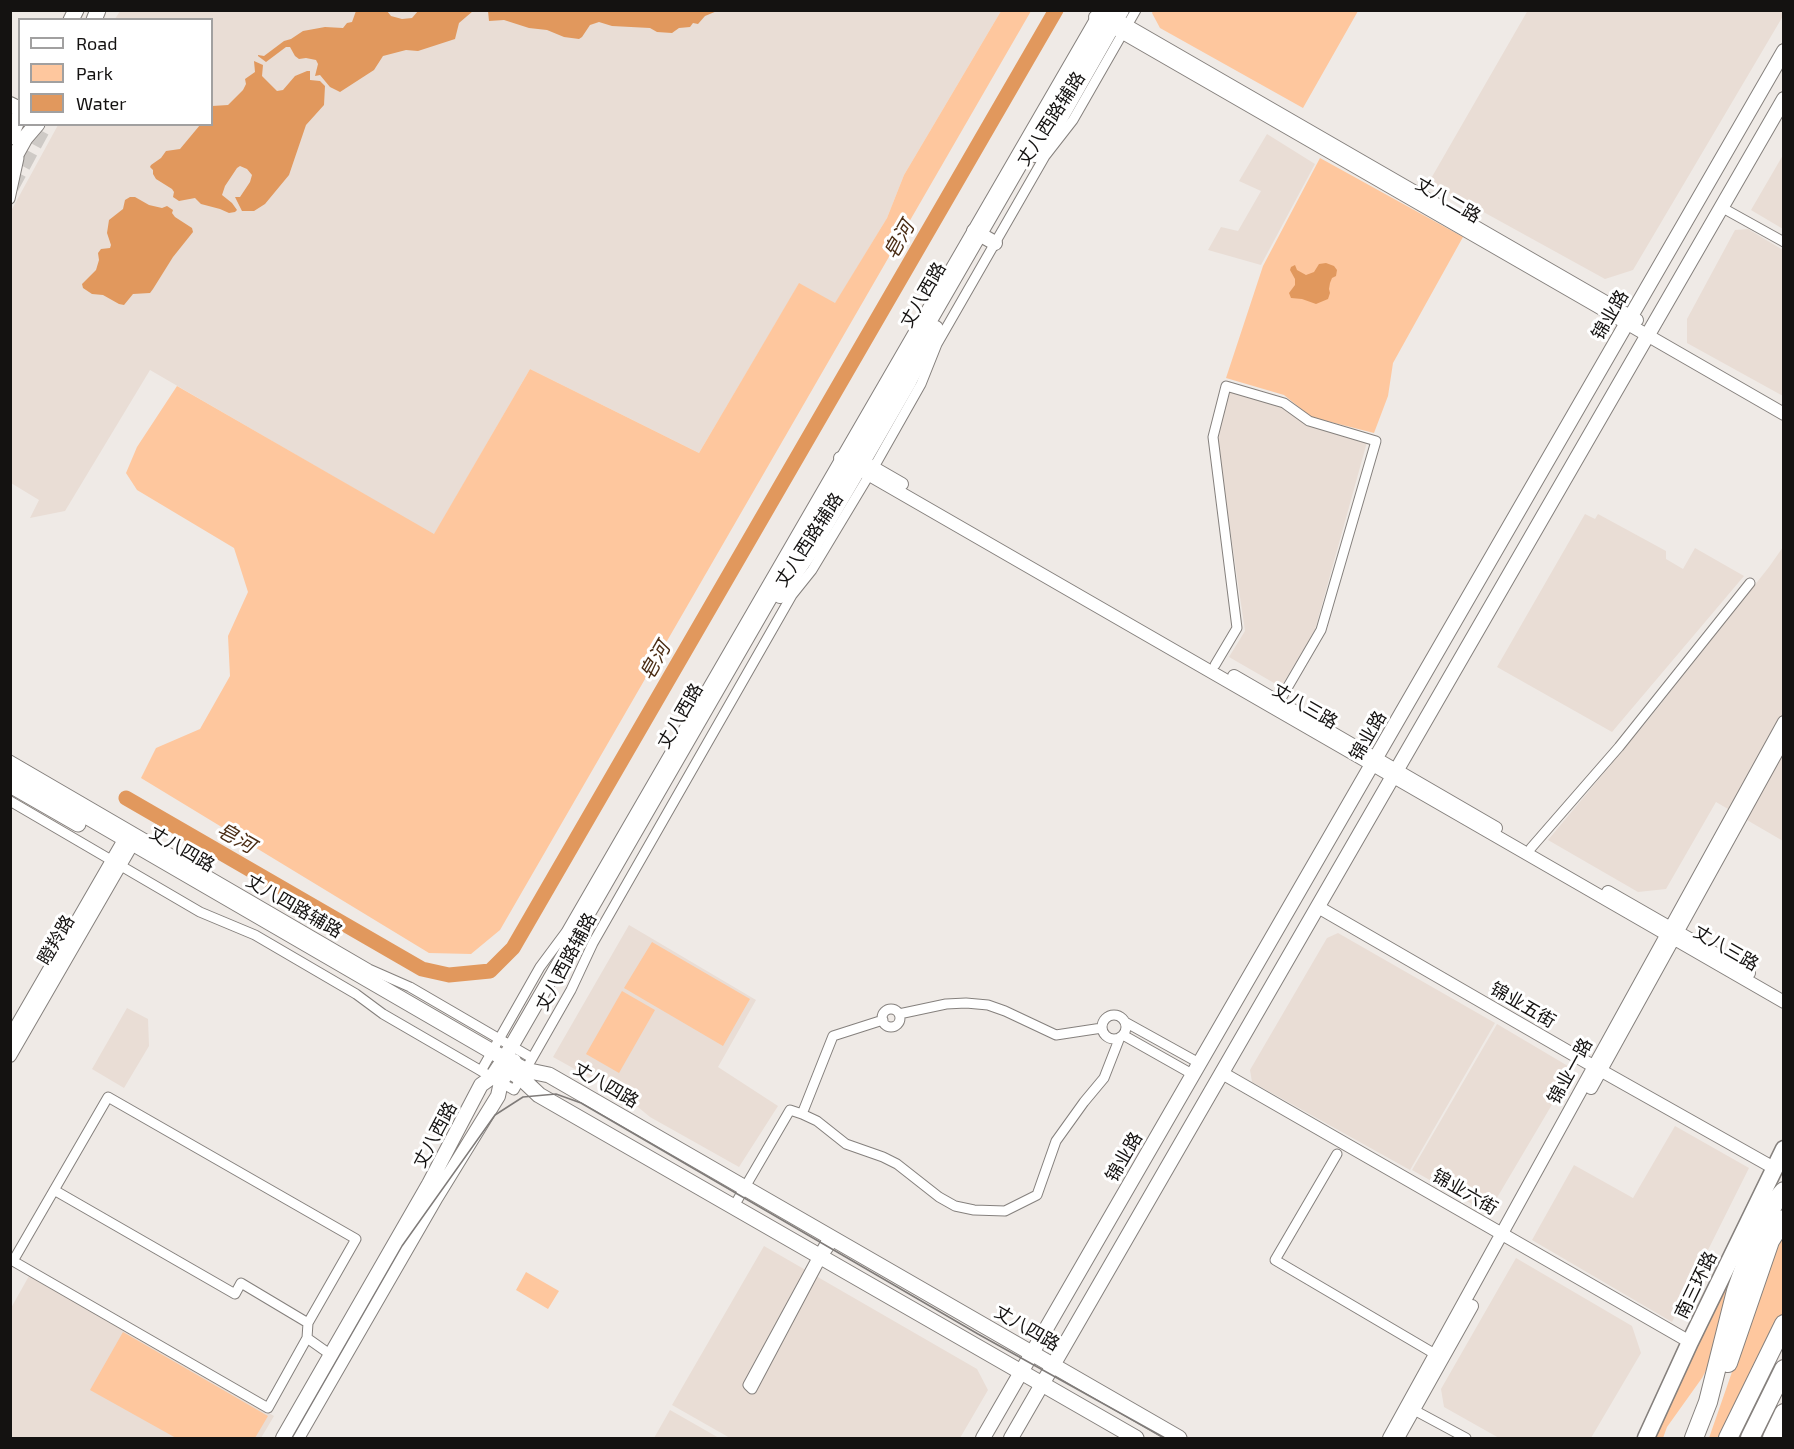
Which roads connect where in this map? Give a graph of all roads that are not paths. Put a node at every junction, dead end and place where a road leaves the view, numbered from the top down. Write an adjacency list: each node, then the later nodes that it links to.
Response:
1 (1136, 10): 2 (street, 丈八西路辅路)
2 (1110, 19): 11 (street, 丈八西路辅路); 11 (main road, 丈八西路); 13 (street, 丈八二路)
3 (1784, 51): 13 (main road, 锦业路)
4 (1784, 99): 10 (main road)
5 (10, 104): 6 (main road)
6 (18, 120)
7 (21, 126): 8 (main road); 9 (street)
8 (10, 165)
9 (10, 200)
10 (1721, 207): 12 (street); 14 (main road)
11 (983, 236): 17 (main road, 丈八西路); 17 (street, 丈八西路辅路)
12 (1784, 242)
13 (1628, 320): 14 (street, 丈八二路); 24 (main road, 锦业路)
14 (1649, 332): 15 (street, 丈八二路); 16 (street, 丈八二路); 26 (main road)
15 (1784, 405)
16 (1784, 414)
17 (858, 464): 19 (street, 丈八三路); 24 (street, 丈八三路); 40 (main road, 丈八西路); 40 (street, 丈八西路辅路)
18 (1750, 583): 29 (street)
19 (1215, 665): 20 (street, 丈八三路); 20 (street)
20 (1279, 702): 24 (street, 丈八三路)
21 (1784, 722): 32 (street, 锦业一路)
22 (1784, 739): 32 (street, 锦业一路)
23 (10, 760): 40 (street, 丈八四路辅路)
24 (1374, 762): 26 (street, 丈八三路); 41 (main road, 锦业路)
25 (10, 772): 30 (main road, 丈八四路)
26 (1395, 774): 29 (street, 丈八三路); 31 (main road); 32 (street, 丈八三路)
27 (10, 785): 30 (main road, 丈八四路)
28 (10, 801): 30 (street)
29 (1531, 848): 32 (street, 丈八三路)
30 (123, 851): 38 (street, 瞪羚路); 39 (street, 瞪羚路); 40 (main road, 丈八四路); 40 (street)
31 (1318, 907): 42 (street, 锦业五街); 43 (main road)
32 (1672, 933): 33 (street, 丈八三路); 34 (street, 丈八三路); 42 (street, 锦业一路)
33 (1784, 993)
34 (1784, 1002)
35 (1125, 1022): 36 (street); 37 (street); 41 (street)
36 (1102, 1028): 37 (street); 44 (street)
37 (1121, 1036): 41 (street); 44 (street)
38 (10, 1037)
39 (10, 1056)
40 (506, 1064): 48 (main road, 丈八四路); 51 (main road, 丈八四路); 61 (main road, 丈八西路); 72 (main road, 丈八西路)
41 (1196, 1068): 60 (main road, 锦业路)
42 (1597, 1068): 47 (street, 锦业五街); 53 (street, 锦业一路)
43 (1222, 1072): 53 (street, 锦业六街); 63 (main road)
44 (802, 1113): 48 (street)
45 (1784, 1149): 47 (highway, 南三环路)
46 (1337, 1154): 62 (street)
47 (1774, 1168): 59 (highway, 南三环路)
48 (744, 1188): 51 (street); 54 (main road, 丈八四路)
49 (54, 1190): 56 (street); 56 (street); 58 (street)
50 (1784, 1191): 67 (highway)
51 (734, 1206): 55 (main road, 丈八四路)
52 (1784, 1219): 67 (highway)
53 (1506, 1236): 59 (street, 锦业六街); 62 (street, 锦业一路)
54 (832, 1238): 55 (street); 60 (main road, 丈八四路)
55 (820, 1256): 55 (street); 65 (main road, 丈八四路)
56 (308, 1323): 58 (street)
57 (1784, 1324): 82 (highway)
58 (307, 1338): 61 (street)
59 (1690, 1342): 80 (highway, 南三环路)
60 (1032, 1353): 63 (main road, 丈八四路); 65 (main road, 锦业路)
61 (331, 1355): 71 (main road, 丈八西路)
62 (1439, 1356): 68 (street, 锦业一路); 77 (street, 锦业一路)
63 (1054, 1366): 66 (main road); 76 (main road, 丈八四路)
64 (1784, 1369): 70 (highway)
65 (1021, 1372): 66 (main road, 丈八四路); 73 (main road, 锦业路)
66 (1043, 1384): 74 (main road); 75 (main road, 丈八四路)
67 (1708, 1402): 81 (highway)
68 (1414, 1410): 78 (street, 锦业一路); 79 (street)
69 (1784, 1413): 83 (highway)
70 (1752, 1434)
71 (282, 1438)
72 (297, 1438)
73 (983, 1438)
74 (1011, 1438)
75 (1136, 1438)
76 (1179, 1438)
77 (1389, 1438)
78 (1398, 1438)
79 (1466, 1438)
80 (1646, 1438)
81 (1694, 1438)
82 (1728, 1438)
83 (1772, 1438)

